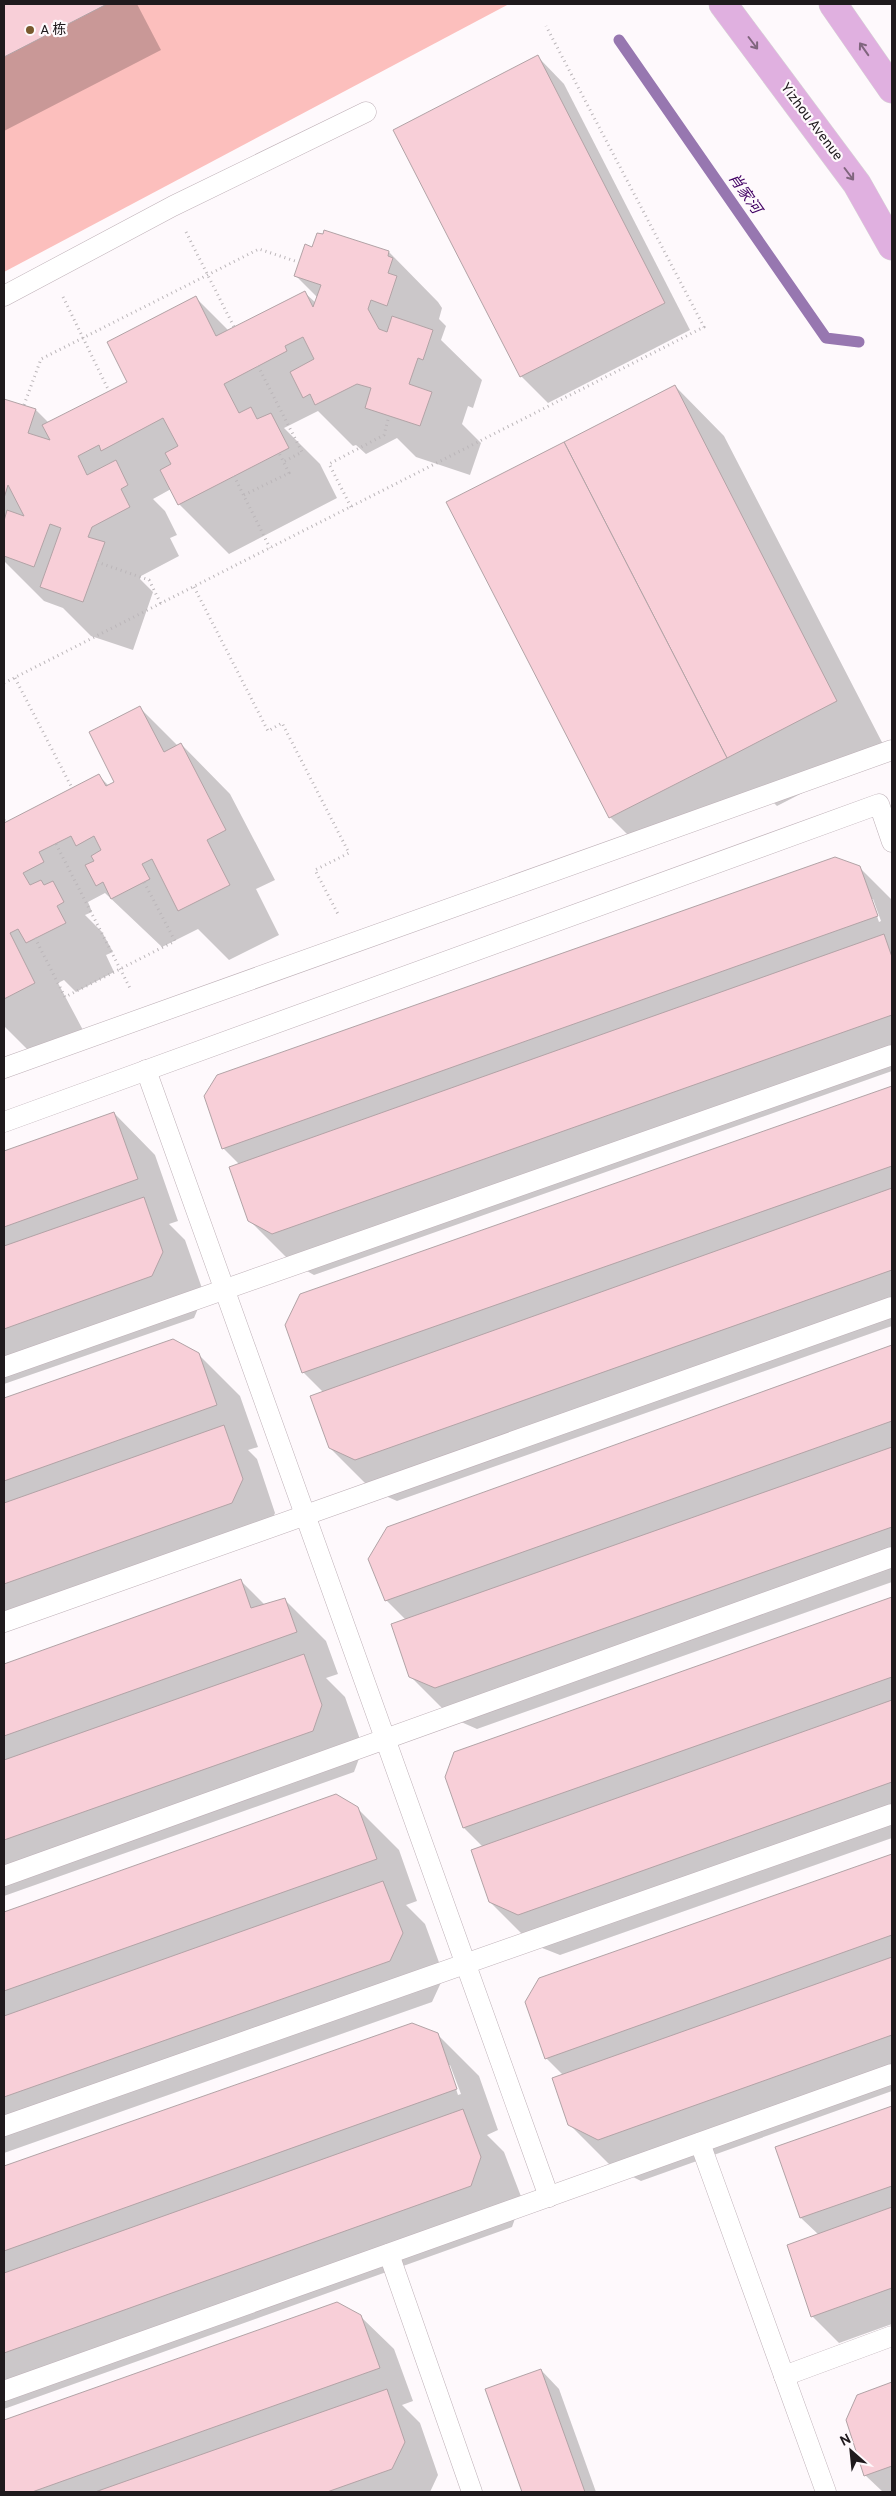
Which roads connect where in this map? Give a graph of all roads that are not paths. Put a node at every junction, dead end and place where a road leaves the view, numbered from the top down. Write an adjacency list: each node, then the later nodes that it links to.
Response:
1 (724, 4): 5 (main road, Yizhou Avenue, one-way to 5)
2 (833, 4): 3 (main road, one-way to 2)
3 (892, 89)
4 (366, 112): 6 (lane)
5 (892, 246)
6 (4, 296)
7 (892, 750): 10 (lane)
8 (892, 842): 11 (lane)
9 (892, 1055): 13 (lane)
10 (4, 1068)
11 (146, 1070): 12 (lane); 13 (lane)
12 (4, 1122)
13 (225, 1290): 15 (lane); 16 (lane)
14 (892, 1307): 16 (lane)
15 (4, 1367)
16 (305, 1515): 18 (lane); 19 (lane)
17 (892, 1557): 19 (lane)
18 (4, 1622)
19 (385, 1739): 21 (lane); 22 (lane)
20 (892, 1814): 22 (lane)
21 (4, 1876)
22 (465, 1964): 24 (lane); 26 (lane)
23 (892, 2074): 25 (lane)
24 (4, 2126)
25 (700, 2143): 26 (lane); 29 (lane)
26 (549, 2197): 27 (lane)
27 (389, 2254): 30 (lane); 31 (lane)
28 (892, 2336): 29 (lane)
29 (784, 2376): 32 (lane)
30 (4, 2391)
31 (472, 2492)
32 (826, 2492)

